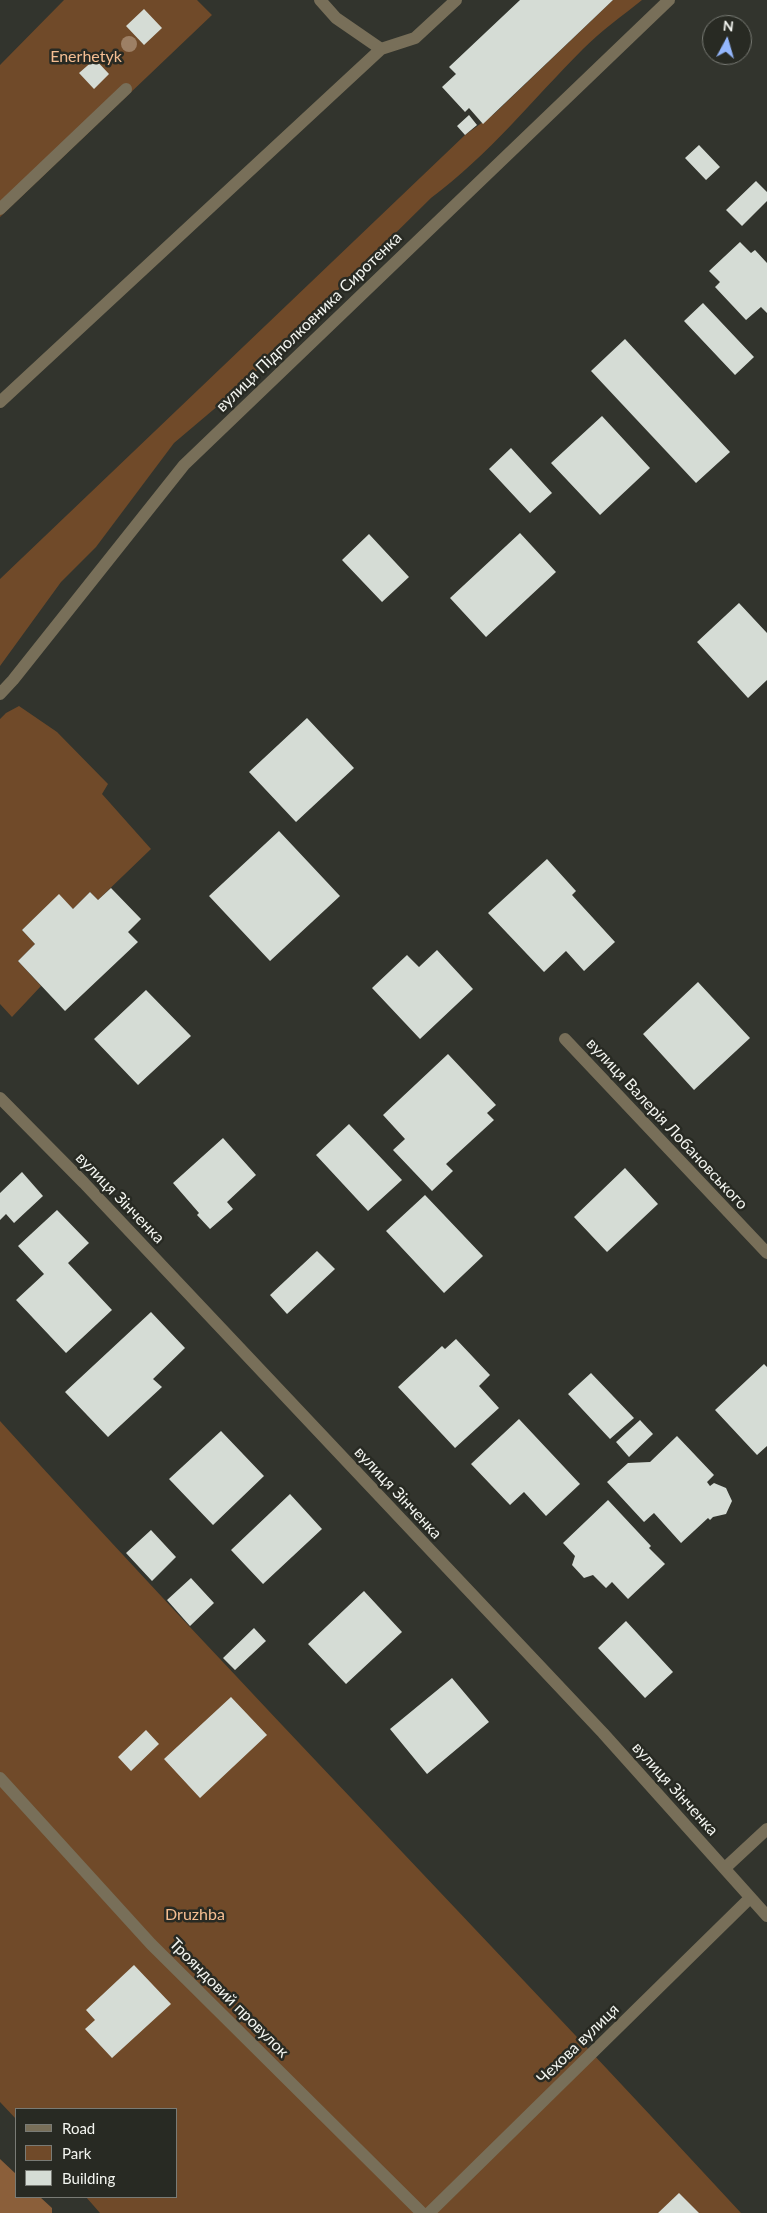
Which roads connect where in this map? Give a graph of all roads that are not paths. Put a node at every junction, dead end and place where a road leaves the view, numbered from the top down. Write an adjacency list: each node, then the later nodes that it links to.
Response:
1 (320, 0): 4 (street)
2 (456, 0): 4 (street)
3 (669, 0): 8 (street, вулиця Підполковника Сиротенка)
4 (381, 49): 7 (street)
5 (126, 89): 6 (street)
6 (0, 209)
7 (0, 402)
8 (0, 694)
9 (565, 1039): 11 (street, вулиця Валерія Лобановського)
10 (0, 1098): 14 (street, вулиця Зінченка)
11 (767, 1253)
12 (0, 1778): 17 (street, Трояндовий провулок)
13 (767, 1829): 14 (street)
14 (725, 1868): 15 (street, вулиця Зінченка)
15 (750, 1898): 16 (street, вулиця Зінченка); 18 (street, Чехова вулиця)
16 (767, 1916)
17 (422, 2213)
18 (429, 2213)

